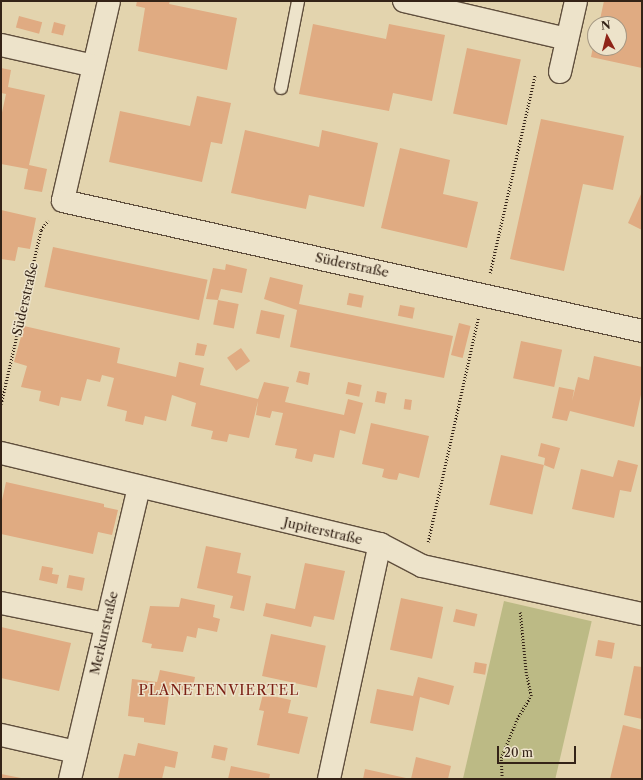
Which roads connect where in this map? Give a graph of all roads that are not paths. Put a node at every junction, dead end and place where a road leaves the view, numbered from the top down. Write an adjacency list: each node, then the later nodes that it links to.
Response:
1 (109, 1): 7 (street)
2 (298, 1): 9 (lane)
3 (404, 1): 5 (street)
4 (576, 1): 5 (street)
5 (567, 39): 8 (street)
6 (1, 45): 7 (street)
7 (94, 66): 10 (street, Süderstraße)
8 (560, 72)
9 (281, 88)
10 (642, 331)
11 (1, 453): 12 (street, Jupiterstraße)
12 (139, 486): 13 (street, Jupiterstraße); 16 (street, Merkurstraße)
13 (380, 544): 15 (street, Jupiterstraße); 20 (street)
14 (1, 603): 16 (street)
15 (642, 614)
16 (105, 624): 18 (street, Merkurstraße)
17 (1, 735): 18 (street)
18 (76, 752): 19 (street, Merkurstraße)
19 (70, 779)
20 (329, 779)

